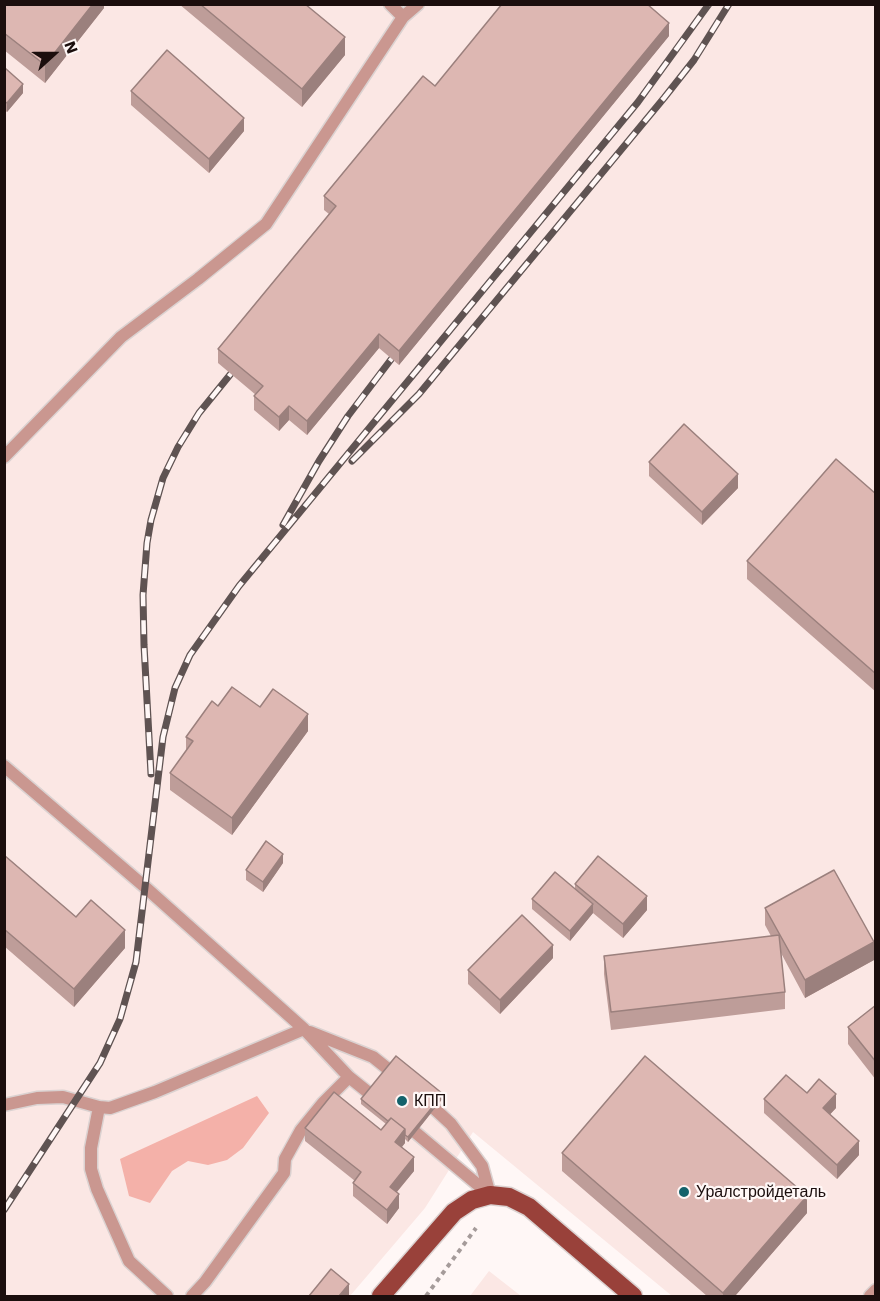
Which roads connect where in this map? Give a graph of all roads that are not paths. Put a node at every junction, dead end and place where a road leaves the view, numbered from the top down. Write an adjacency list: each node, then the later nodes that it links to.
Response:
1 (390, 4): 3 (lane)
2 (418, 4): 3 (lane)
3 (404, 17): 4 (lane)
4 (4, 457)
5 (4, 766): 6 (lane)
6 (304, 1029): 7 (lane); 9 (lane); 10 (lane)
7 (349, 1077): 10 (lane); 13 (lane)
8 (4, 1105): 9 (lane)
9 (99, 1107): 12 (lane)
10 (490, 1195): 14 (main road); 15 (main road)
11 (876, 1290): 16 (lane)
12 (167, 1296)
13 (192, 1296)
14 (381, 1296)
15 (633, 1296)
16 (870, 1296)

